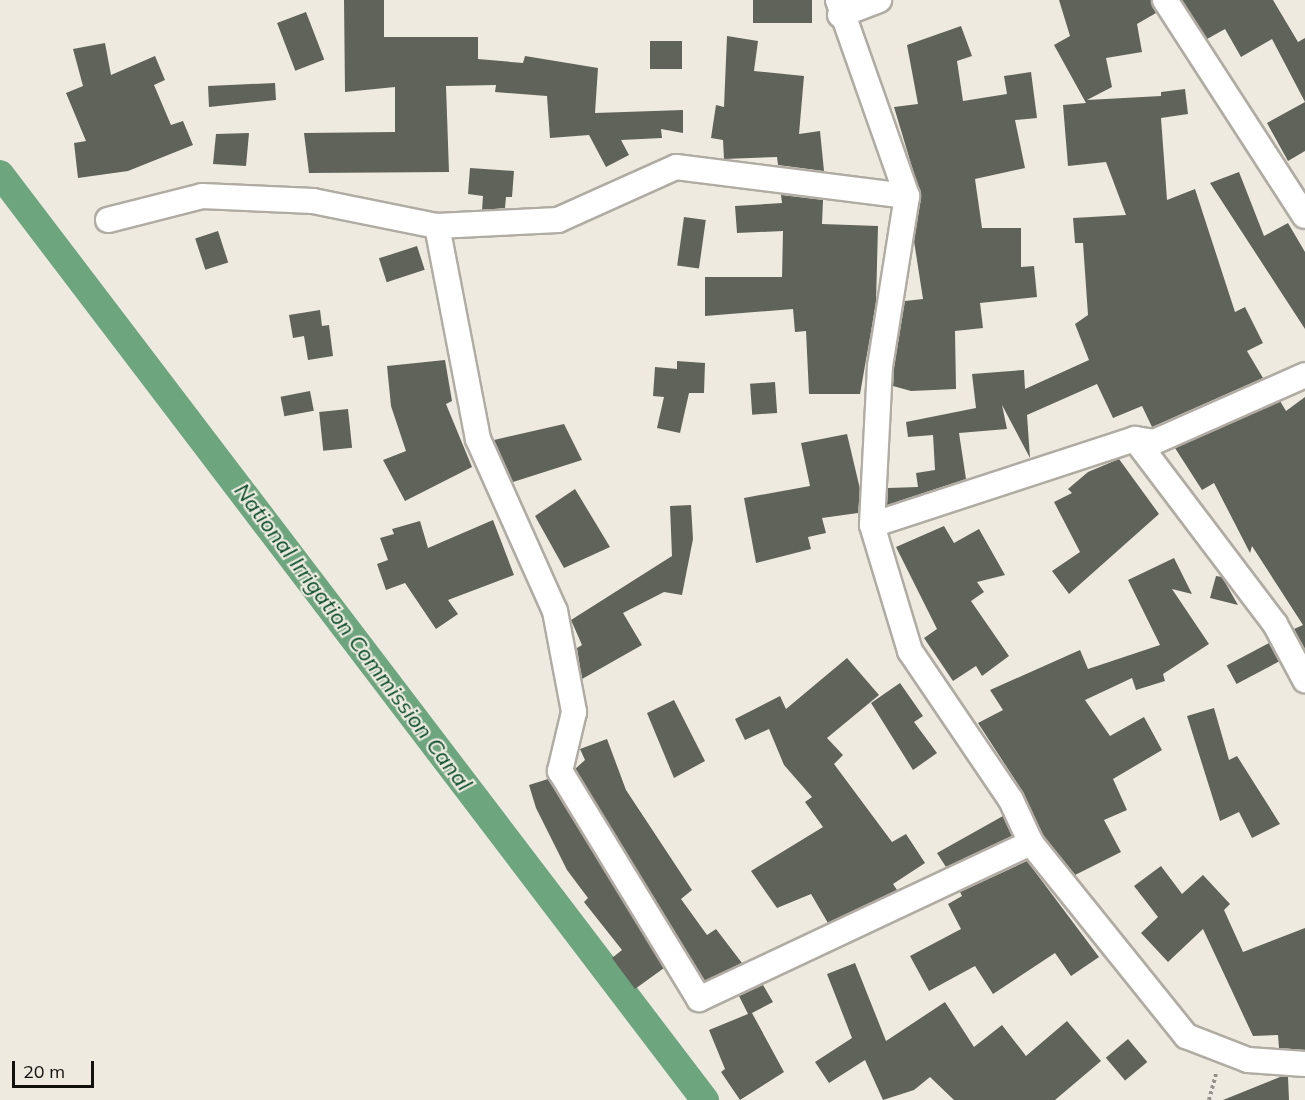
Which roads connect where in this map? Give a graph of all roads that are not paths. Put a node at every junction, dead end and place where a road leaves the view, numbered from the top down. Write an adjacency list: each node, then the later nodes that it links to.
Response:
1 (879, 0): 3 (street)
2 (1165, 0): 5 (street)
3 (839, 7): 4 (street)
4 (907, 196): 7 (street); 10 (street)
5 (1305, 216)
6 (108, 220): 7 (street)
7 (437, 226): 12 (street)
8 (1305, 375): 9 (street)
9 (1135, 439): 10 (street); 11 (street)
10 (872, 525): 12 (street)
11 (1305, 680)
12 (1031, 843): 13 (street)
13 (1305, 1064)

